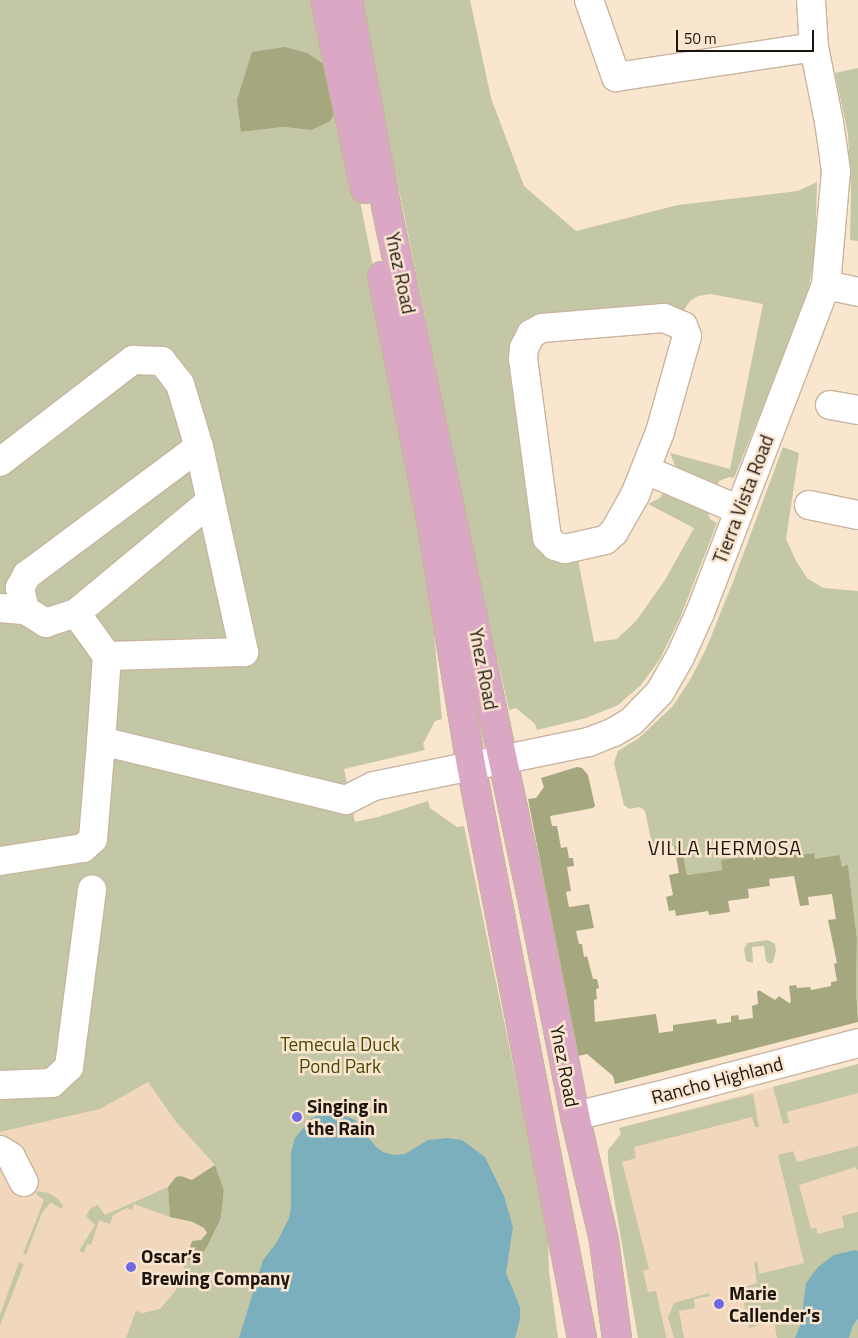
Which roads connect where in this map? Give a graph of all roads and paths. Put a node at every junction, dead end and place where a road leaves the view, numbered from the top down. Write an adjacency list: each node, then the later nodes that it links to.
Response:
1 (325, 0): 22 (main road, Ynez Road)
2 (348, 0): 21 (main road, Ynez Road)
3 (589, 0): 5 (street)
4 (811, 0): 5 (street, Tierra Vista Road)
5 (814, 47): 6 (street, Tierra Vista Road)
6 (826, 285): 7 (street); 15 (street, Tierra Vista Road)
7 (858, 292)
8 (830, 405): 9 (street)
9 (858, 410)
10 (199, 447): 11 (street); 13 (street); 17 (street)
11 (0, 462)
12 (646, 470): 12 (street); 15 (street)
13 (211, 501): 18 (street); 19 (street)
14 (809, 505): 16 (street)
15 (739, 510): 21 (street, Tierra Vista Road)
16 (858, 514)
17 (12, 609): 18 (street)
18 (76, 613): 19 (street)
19 (107, 656): 20 (street)
20 (101, 741): 22 (street, Tierra Vista Road); 23 (street)
21 (502, 758): 22 (street, Tierra Vista Road); 28 (main road, Ynez Road)
22 (471, 765): 25 (main road, Ynez Road)
23 (0, 861)
24 (92, 889): 27 (street)
25 (510, 963): 28 (main road); 31 (main road, Ynez Road)
26 (858, 1043): 28 (street, Rancho Highland)
27 (0, 1085)
28 (575, 1116): 32 (main road, Ynez Road)
29 (0, 1150): 30 (street)
30 (24, 1182)
31 (582, 1338)
32 (617, 1338)

